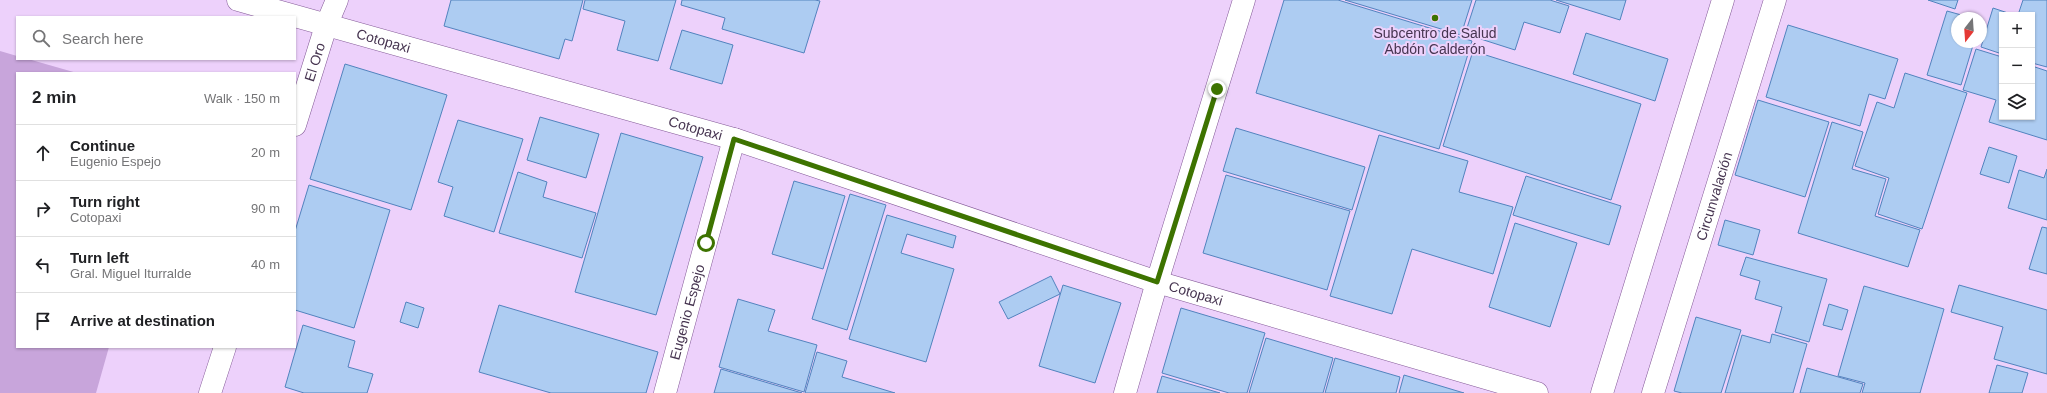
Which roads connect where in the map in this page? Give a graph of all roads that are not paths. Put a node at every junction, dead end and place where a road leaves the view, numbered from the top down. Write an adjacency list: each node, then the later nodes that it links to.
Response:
1 (238, 0): 6 (street, Cotopaxi)
2 (337, 0): 8 (street, El Oro)
3 (1244, 0): 11 (street)
4 (1723, 0): 17 (street)
5 (1775, 0): 18 (street, Circunvalación)
6 (292, 16)
7 (296, 17): 8 (street, Cotopaxi)
8 (326, 26): 9 (street, El Oro); 10 (street, Cotopaxi)
9 (296, 122)
10 (734, 139): 11 (street, Cotopaxi); 14 (street, Eugenio Espejo)
11 (1157, 282): 15 (street); 16 (street, Cotopaxi)
12 (225, 348): 13 (street)
13 (210, 393)
14 (665, 393)
15 (1125, 393)
16 (1537, 393)
17 (1602, 393)
18 (1653, 393)

